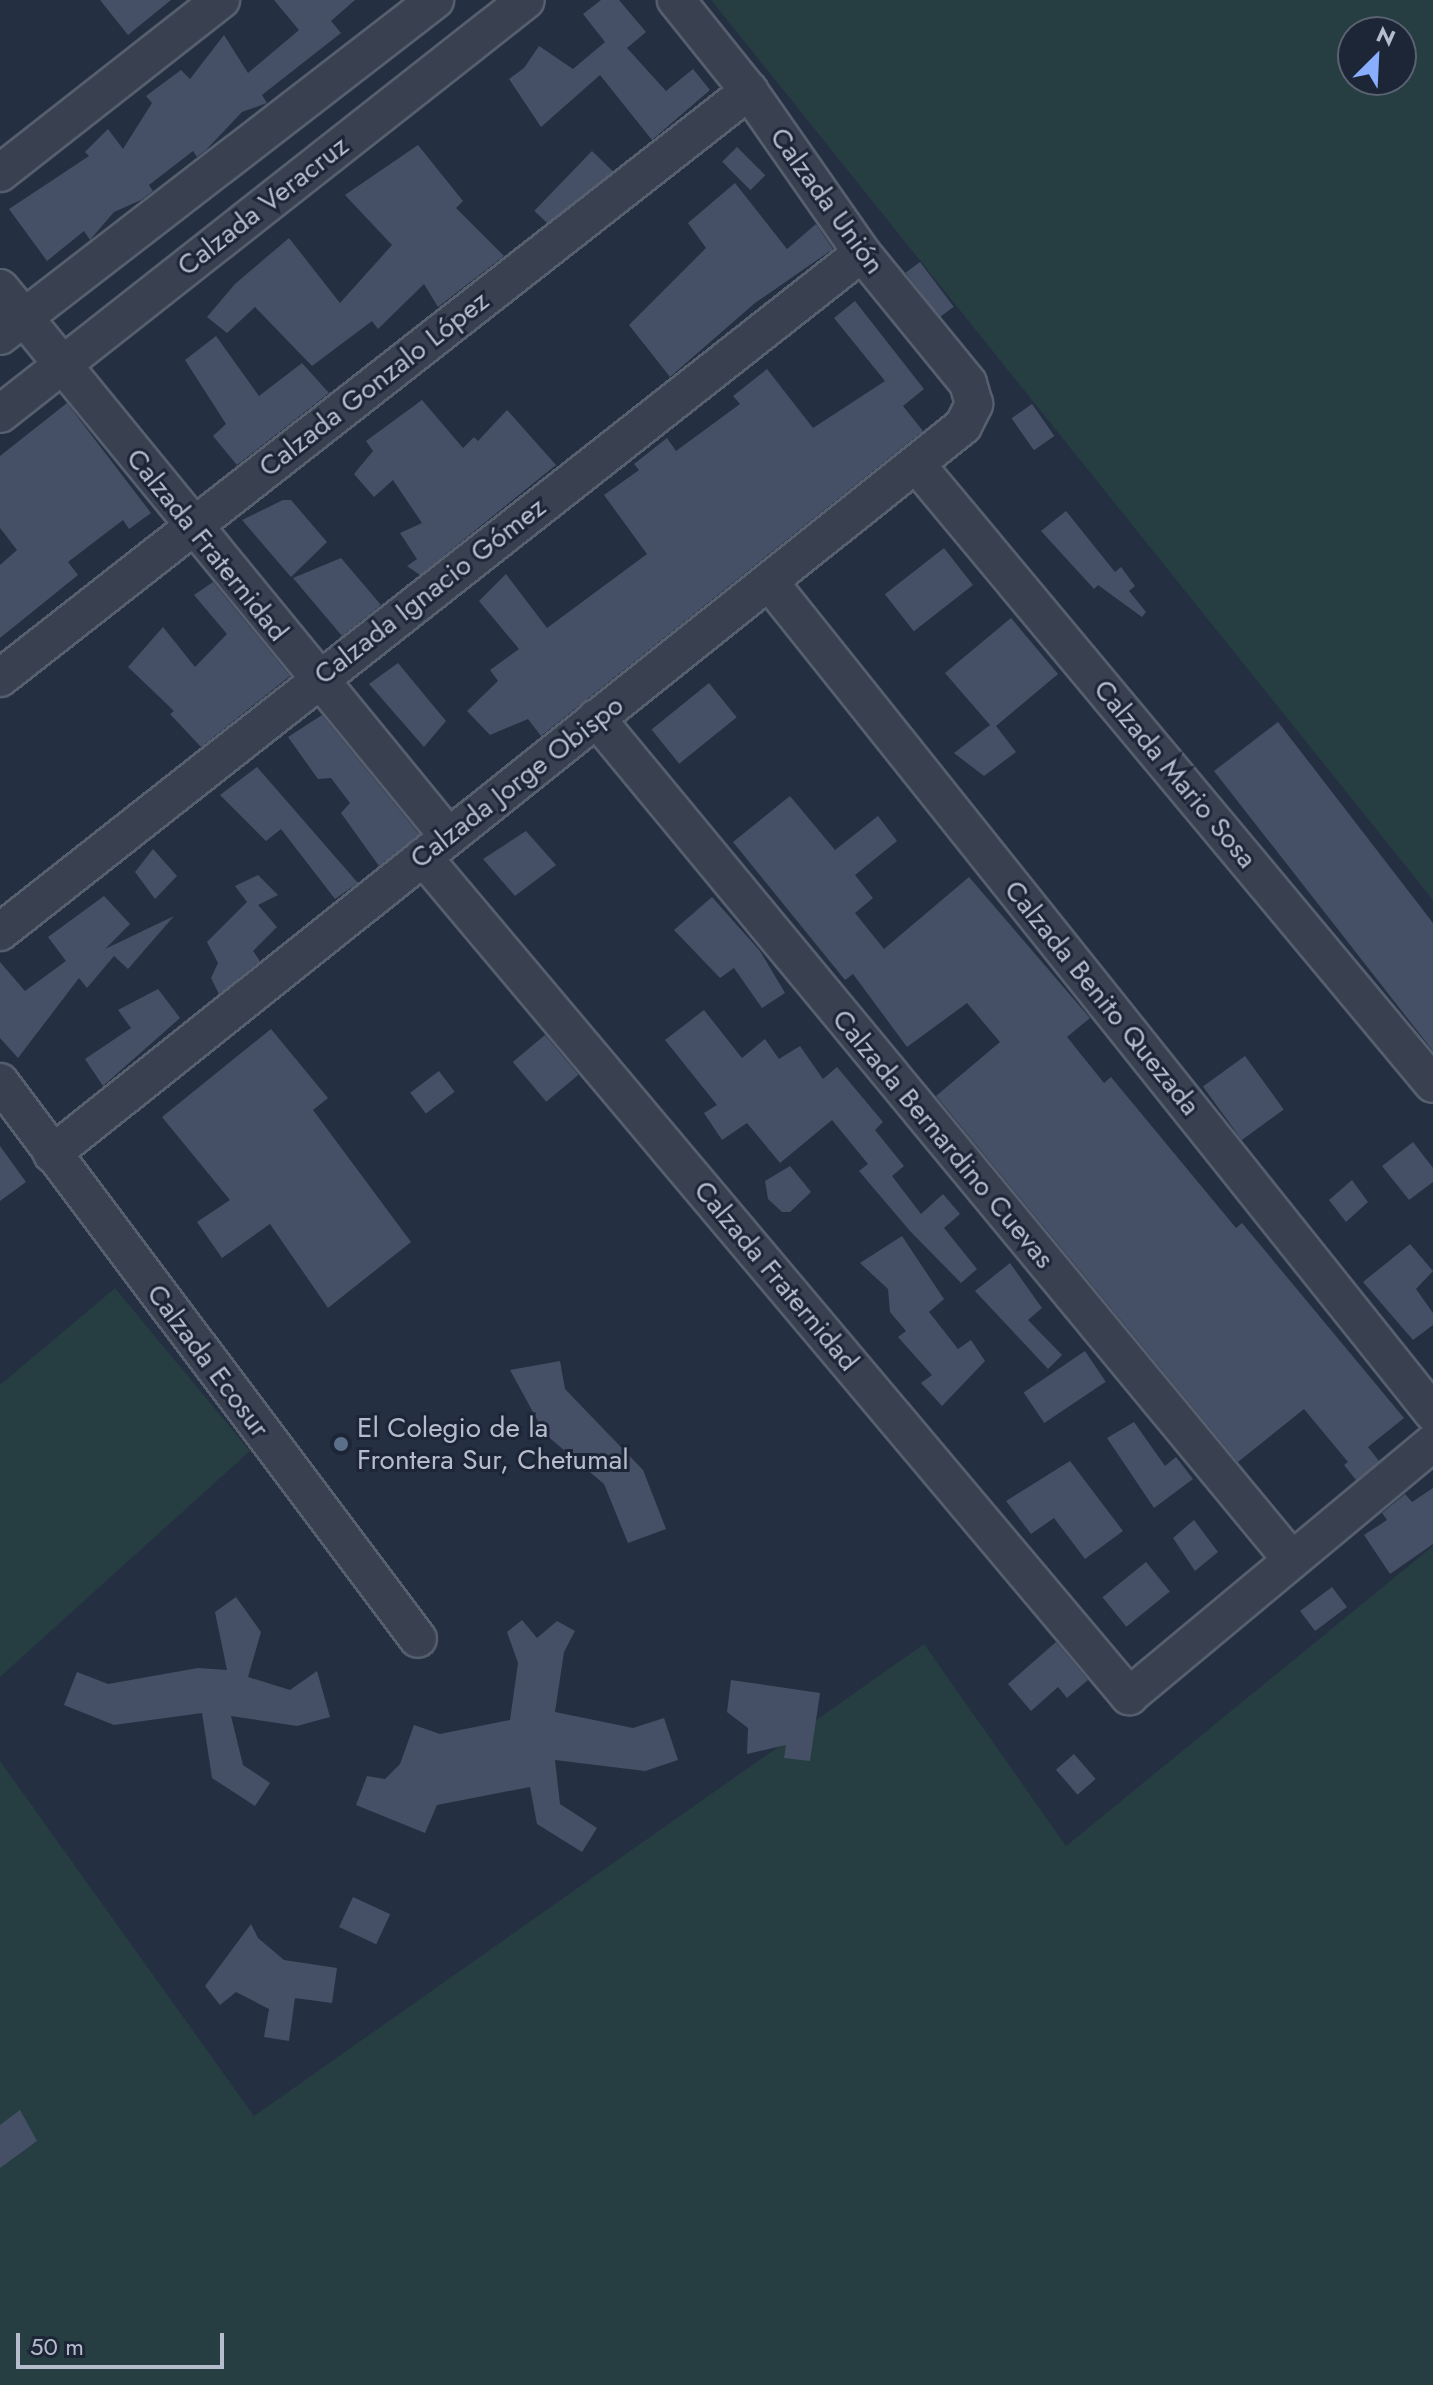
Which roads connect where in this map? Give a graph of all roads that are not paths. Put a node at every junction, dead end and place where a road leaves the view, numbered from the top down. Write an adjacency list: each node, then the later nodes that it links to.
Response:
1 (221, 0): 7 (street)
2 (435, 0): 6 (street, Calzada Veracruz)
3 (526, 0): 8 (street, Calzada Veracruz)
4 (676, 0): 5 (street, Calzada Unión)
5 (749, 91): 9 (street, Calzada Unión); 16 (street, Calzada Gonzalo López)
6 (242, 148): 8 (street); 11 (street, Calzada Veracruz)
7 (0, 173)
8 (283, 190): 12 (street, Calzada Veracruz)
9 (862, 253): 13 (street, Calzada Unión); 19 (street, Calzada Ignacio Gómez)
10 (0, 288): 11 (street, Calzada Fraternidad)
11 (12, 327): 12 (street, Calzada Fraternidad)
12 (60, 364): 14 (street, Calzada Veracruz); 16 (street, Calzada Fraternidad)
13 (974, 404): 15 (street, Calzada Jorge Obispo)
14 (0, 414)
15 (916, 464): 17 (street, Calzada Jorge Obispo); 24 (street, Calzada Mario Sosa)
16 (193, 526): 18 (street, Calzada Gonzalo López); 19 (street, Calzada Fraternidad)
17 (771, 584): 20 (street, Calzada Jorge Obispo); 26 (street, Calzada Benito Quezada)
18 (0, 678)
19 (316, 681): 21 (street, Calzada Fraternidad); 22 (street, Calzada Ignacio Gómez)
20 (596, 718): 21 (street, Calzada Jorge Obispo); 28 (street, Calzada Bernardino Cuevas)
21 (436, 846): 25 (street, Calzada Jorge Obispo); 28 (street, Calzada Fraternidad)
22 (0, 932)
23 (0, 1082): 25 (street, Calzada Ecosur)
24 (1433, 1084)
25 (52, 1154): 29 (street, Calzada Ecosur)
26 (1433, 1413)
27 (1433, 1443): 28 (street)
28 (1291, 1559)
29 (418, 1639)

